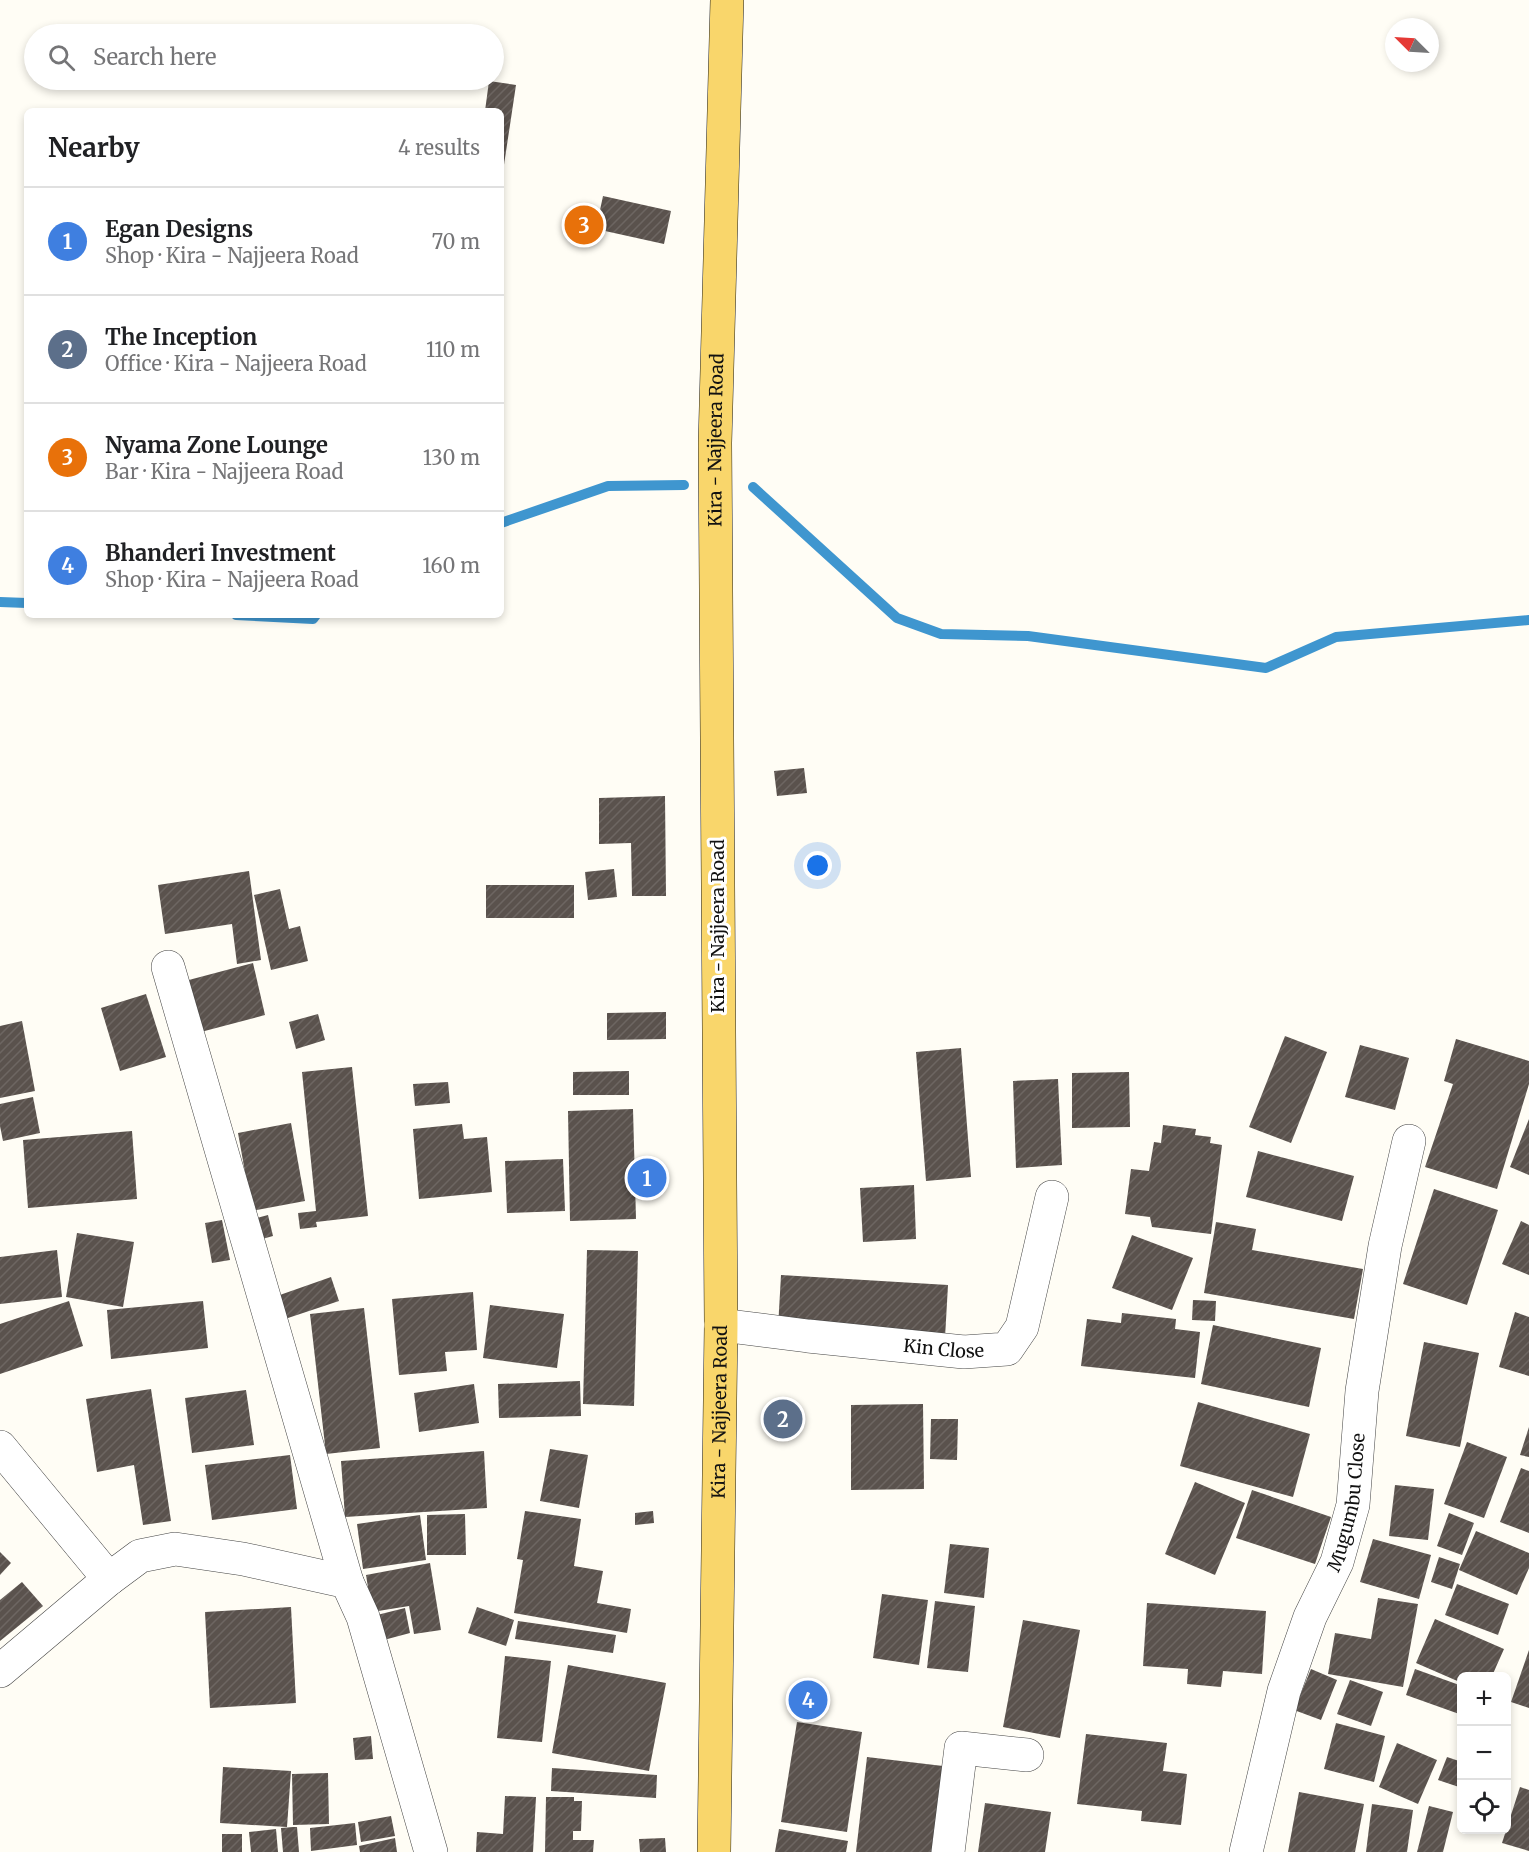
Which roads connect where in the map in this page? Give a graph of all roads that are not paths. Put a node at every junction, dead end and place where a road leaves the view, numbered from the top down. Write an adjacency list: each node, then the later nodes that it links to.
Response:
1 (727, 0): 5 (main road, Kira - Najjeera Road)
2 (168, 966): 8 (street)
3 (1409, 1141): 14 (street, Mugumbu Close)
4 (1052, 1197): 5 (street, Kin Close)
5 (721, 1325): 12 (main road, Kira - Najjeera Road)
6 (0, 1447): 7 (street)
7 (109, 1579): 8 (street); 9 (street)
8 (347, 1582): 11 (street)
9 (0, 1671)
10 (1027, 1755): 13 (street)
11 (431, 1852)
12 (714, 1852)
13 (948, 1852)
14 (1246, 1852)

